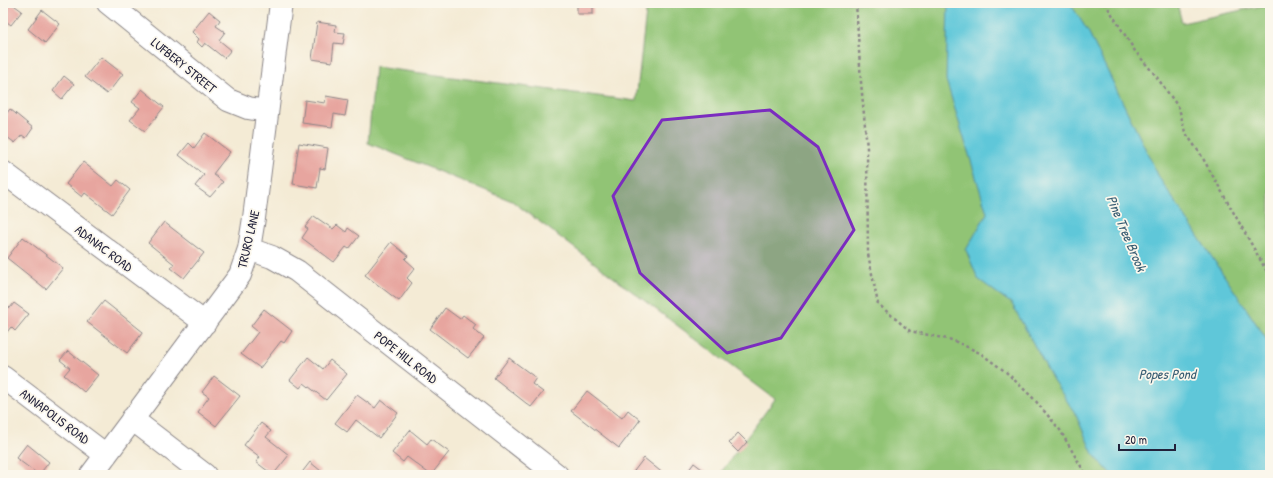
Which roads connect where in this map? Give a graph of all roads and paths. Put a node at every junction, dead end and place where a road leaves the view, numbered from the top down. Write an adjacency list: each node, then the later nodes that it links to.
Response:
1 (108, 3): 5 (street, LUFBERY STREET)
2 (281, 3): 5 (street, TRURO LANE)
3 (856, 3): 16 (path)
4 (1105, 3): 8 (path)
5 (267, 111): 7 (street, TRURO LANE)
6 (3, 172): 9 (street, ADANAC ROAD)
7 (249, 249): 9 (street, TRURO LANE); 15 (street, POPE HILL ROAD)
8 (1270, 277)
9 (205, 323): 11 (street, TRURO LANE)
10 (3, 377): 12 (street, ANNAPOLIS ROAD)
11 (132, 419): 12 (street, TRURO LANE); 14 (street)
12 (106, 455): 13 (street, TRURO LANE)
13 (91, 475)
14 (205, 475)
15 (557, 475)
16 (1086, 475)

